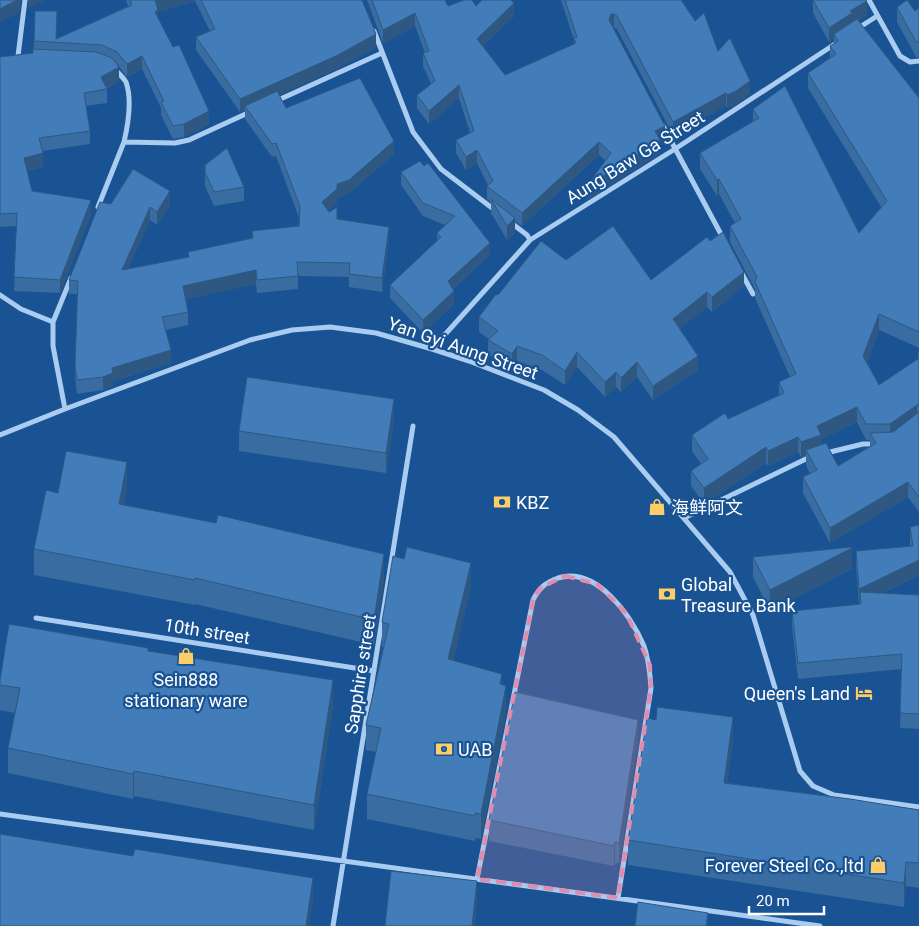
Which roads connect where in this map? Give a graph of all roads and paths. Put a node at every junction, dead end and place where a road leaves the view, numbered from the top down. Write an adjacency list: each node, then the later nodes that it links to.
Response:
1 (25, 0): 8 (street)
2 (869, 0): 3 (street)
3 (878, 16): 5 (street); 11 (street)
4 (372, 26): 7 (street)
5 (853, 32)
6 (837, 42): 17 (street, Aung Baw Ga Street)
7 (382, 53): 13 (street); 19 (street)
8 (18, 56): 9 (street); 10 (street)
9 (27, 57)
10 (9, 58)
11 (919, 61)
12 (110, 66): 16 (street)
13 (268, 104)
14 (259, 108): 16 (street)
15 (662, 124): 17 (street)
16 (124, 142): 18 (street)
17 (675, 149): 19 (street, Aung Baw Ga Street); 20 (street)
18 (96, 214)
19 (530, 240): 26 (street, Aung Baw Ga Street)
20 (725, 242)
21 (74, 268): 25 (street)
22 (739, 268): 23 (street)
23 (753, 294)
24 (0, 295): 25 (street)
25 (53, 322): 27 (street)
26 (432, 349): 27 (street, Yan Gyi Aung Street); 31 (street, Yan Gyi Aung Street)
27 (65, 409): 29 (street, Yan Gyi Aung Street)
28 (413, 426): 33 (street, Sapphire street)
29 (0, 435)
30 (881, 444): 31 (street)
31 (684, 518): 34 (street, Yan Gyi Aung Street)
32 (36, 618): 33 (street, 10th street)
33 (374, 671): 36 (street, Sapphire street)
34 (919, 807)
35 (0, 814): 36 (street)
36 (344, 860): 37 (street); 40 (street, Sapphire street)
37 (477, 879): 38 (street); 38 (street)
38 (618, 898): 39 (street)
39 (770, 919): 41 (street); 42 (street)
40 (333, 926)
41 (768, 926)
42 (820, 926)

